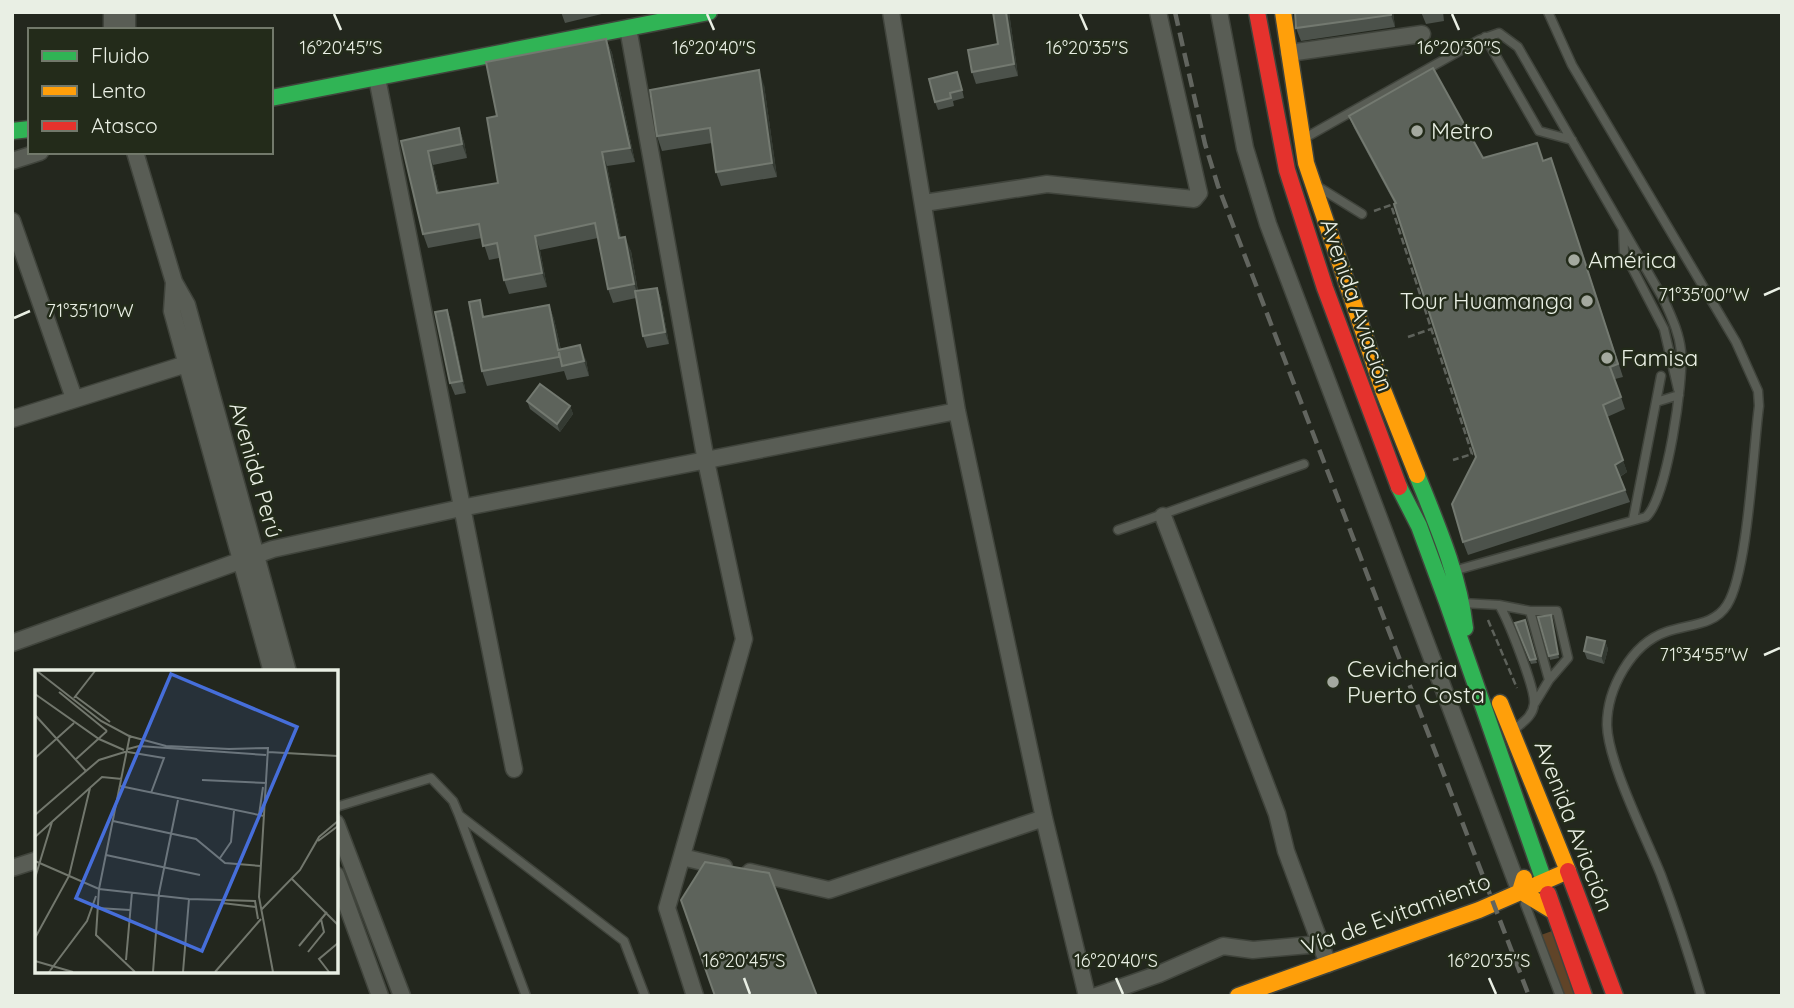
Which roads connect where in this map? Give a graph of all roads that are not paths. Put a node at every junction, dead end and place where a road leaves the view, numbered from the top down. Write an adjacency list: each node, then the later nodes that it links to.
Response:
1 (709, 12): 8 (main road)
2 (891, 12): 21 (street)
3 (1158, 12): 21 (street)
4 (1219, 12): 63 (street)
5 (1257, 12): 16 (main road, Avenida Aviación)
6 (1283, 12): 11 (main road)
7 (1548, 12): 78 (lane)
8 (628, 28): 12 (main road); 31 (street)
9 (1422, 34): 11 (street)
10 (1485, 37): 14 (lane); 14 (lane); 15 (lane)
11 (1289, 53): 15 (main road)
12 (377, 78): 13 (main road); 33 (street)
13 (273, 98)
14 (1572, 140): 26 (lane)
15 (1300, 141): 16 (main road); 20 (main road)
16 (1282, 146): 37 (main road, Avenida Aviación)
17 (34, 154): 19 (street)
18 (136, 154): 24 (street, Avenida Perú)
19 (12, 161)
20 (1311, 180): 22 (lane); 34 (main road)
21 (924, 203): 29 (street)
22 (1363, 214)
23 (12, 221): 27 (street)
24 (194, 362): 27 (street); 39 (street, Avenida Perú); 40 (street, Avenida Perú)
25 (1661, 376): 28 (lane)
26 (1679, 393): 28 (lane); 36 (lane)
27 (74, 398): 30 (street)
28 (1657, 402): 36 (lane)
29 (957, 411): 31 (street); 54 (street)
30 (12, 419)
31 (706, 461): 33 (street); 57 (street)
32 (1304, 464): 35 (lane)
33 (461, 508): 39 (street); 51 (street)
34 (1433, 512): 37 (main road); 41 (main road)
35 (1163, 516): 38 (lane); 65 (street)
36 (1633, 520): 41 (lane)
37 (1419, 526): 42 (main road, Avenida Aviación)
38 (1118, 530)
39 (257, 557): 40 (street); 47 (street, Avenida Perú)
40 (241, 562): 45 (street); 46 (street, Avenida Perú)
41 (1453, 571): 42 (main road)
42 (1454, 602): 43 (lane); 50 (main road, Avenida Aviación); 56 (main road, Avenida Aviación)
43 (1499, 606): 44 (lane); 49 (lane)
44 (1530, 611): 48 (lane); 48 (lane)
45 (12, 643)
46 (271, 670)
47 (287, 670)
48 (1549, 680): 49 (lane)
49 (1535, 703): 50 (lane)
50 (1513, 731): 60 (main road, Avenida Aviación)
51 (514, 769)
52 (338, 806): 53 (lane)
53 (460, 815): 69 (lane); 70 (lane)
54 (1044, 818): 57 (street); 72 (street)
55 (338, 828): 68 (street)
56 (1530, 840): 62 (main road, Avenida Aviación); 63 (main road)
57 (682, 857): 71 (street)
58 (35, 861): 59 (street)
59 (12, 868)
60 (1568, 871): 62 (main road, Vía de Evitamiento); 77 (main road, Avenida Aviación)
61 (338, 880): 67 (street)
62 (1544, 881): 63 (main road, Vía de Evitamiento); 64 (main road, Avenida Aviación)
63 (1520, 891): 64 (main road); 66 (main road, Vía de Evitamiento); 75 (lane)
64 (1553, 911): 76 (main road, Avenida Aviación)
65 (1320, 943): 66 (street); 73 (street)
66 (1328, 964): 74 (main road, Vía de Evitamiento)
67 (380, 996)
68 (402, 996)
69 (526, 996)
70 (645, 996)
71 (695, 996)
72 (1087, 996)
73 (1096, 996)
74 (1238, 996)
75 (1560, 996)
76 (1584, 996)
77 (1615, 996)
78 (1701, 996)

